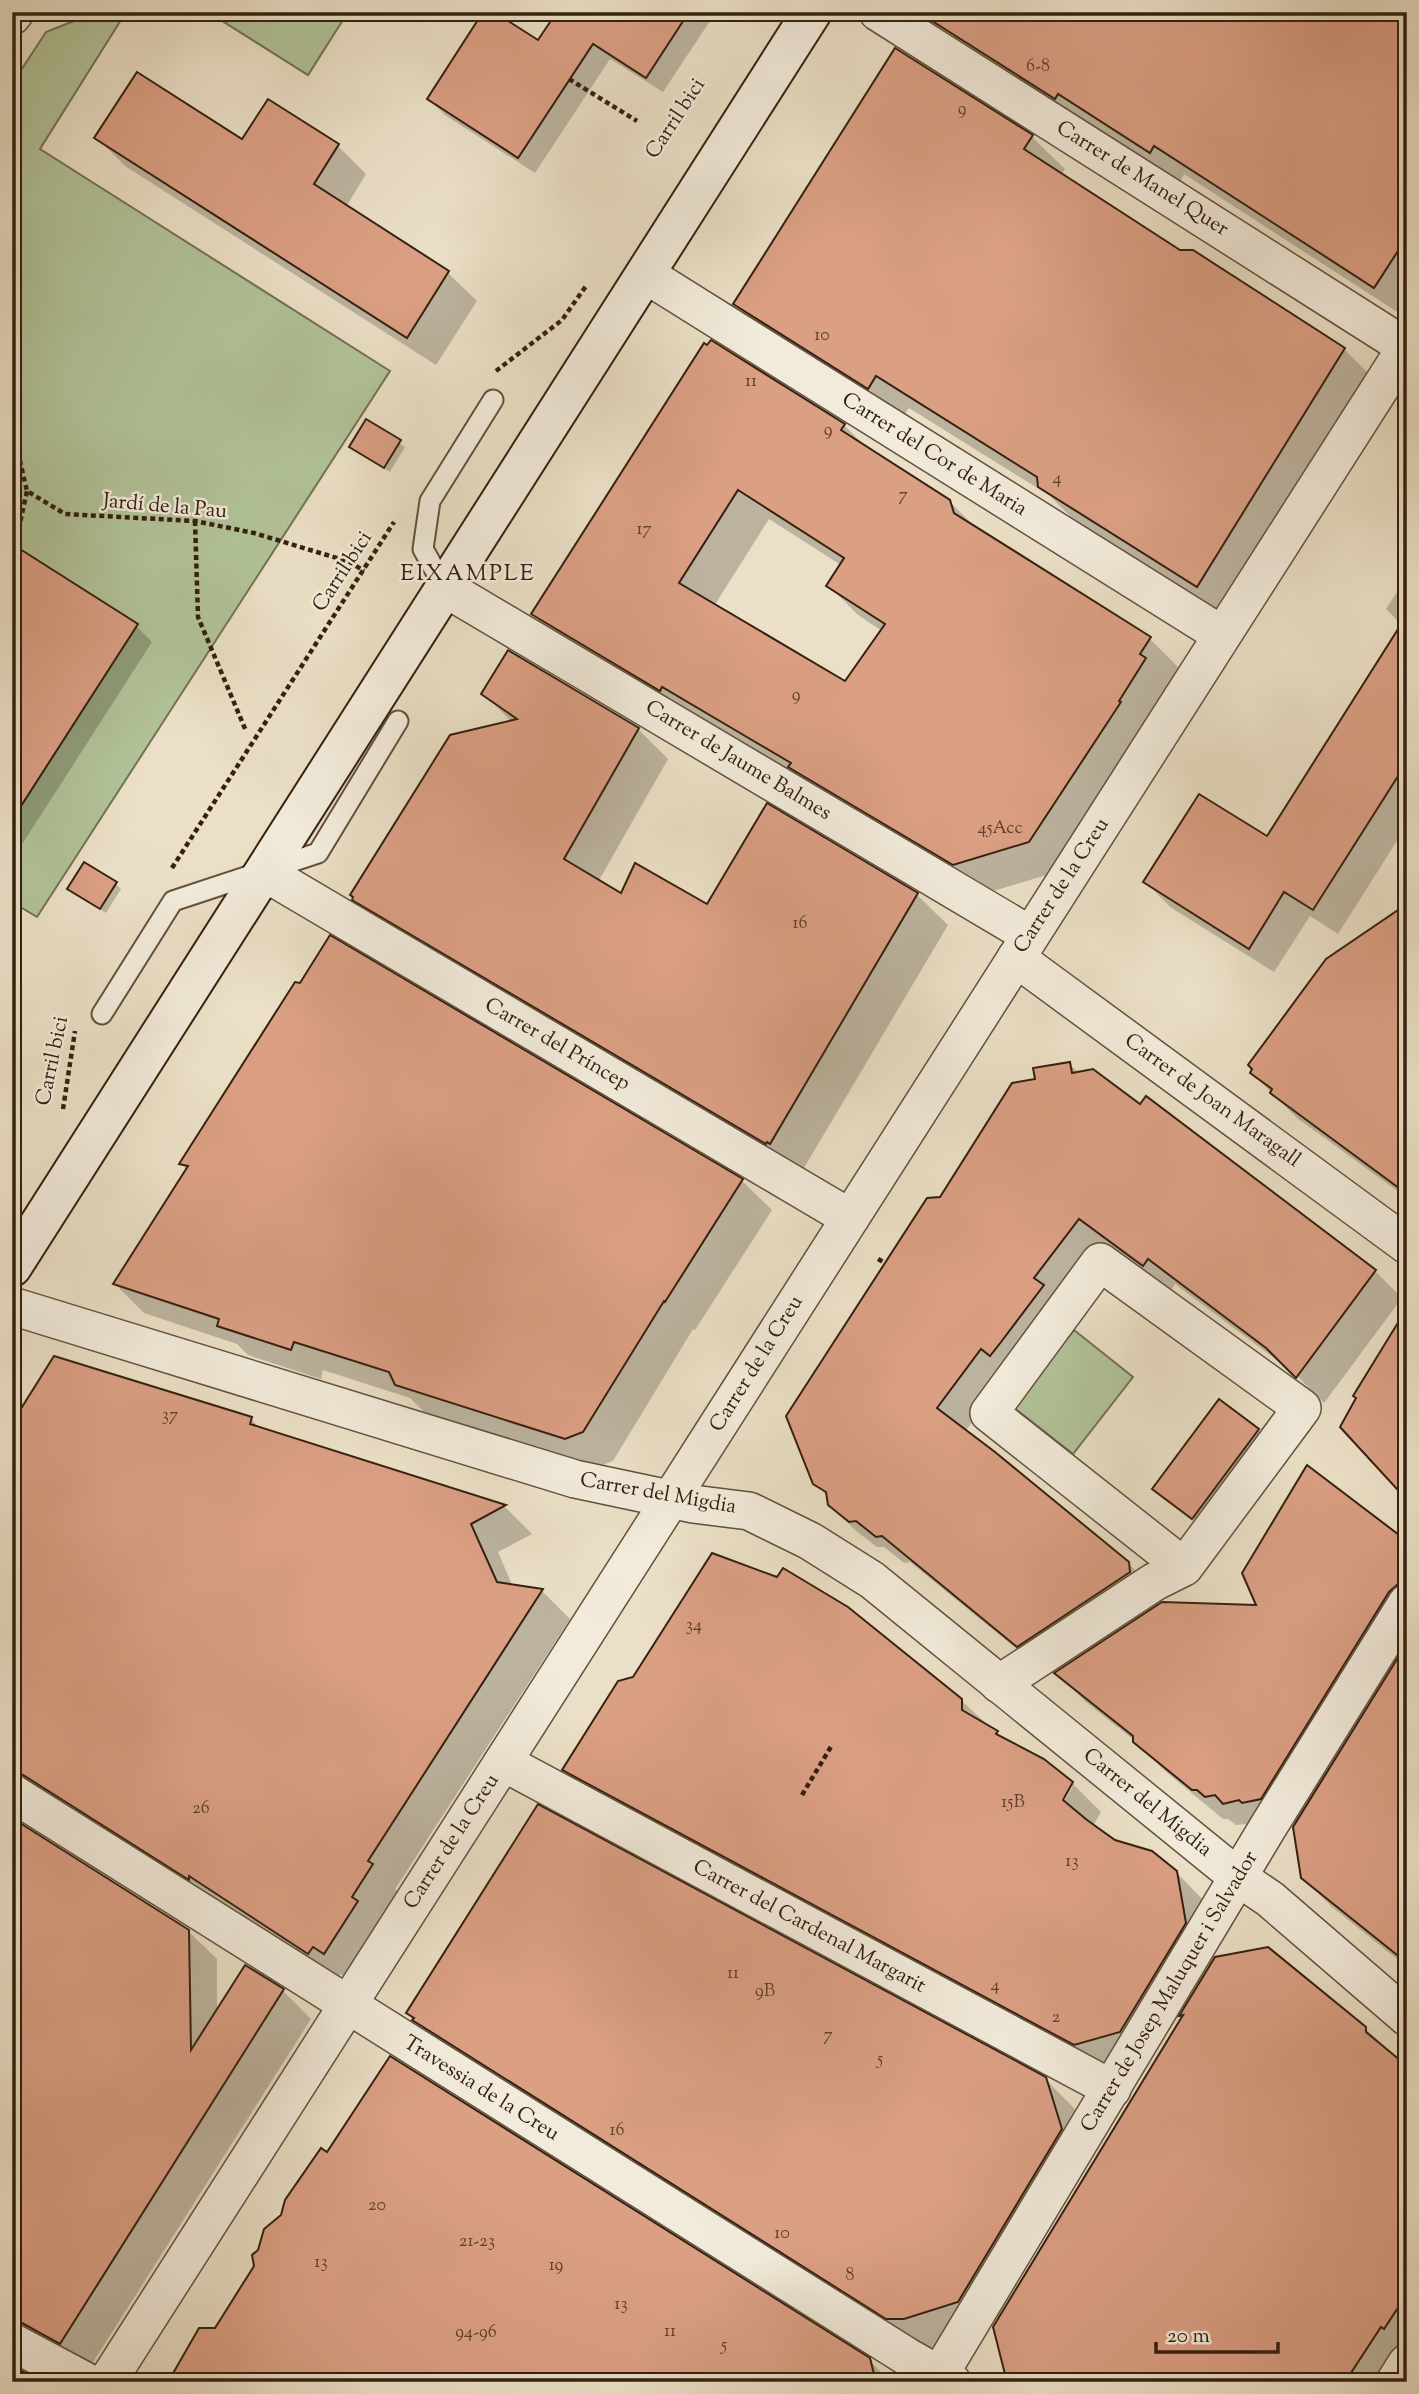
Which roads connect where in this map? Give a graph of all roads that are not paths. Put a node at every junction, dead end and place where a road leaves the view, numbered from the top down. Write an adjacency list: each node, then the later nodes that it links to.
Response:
1 (812, 12): 3 (main road)
2 (878, 12): 4 (street, Carrer de Manel Quer)
3 (645, 274): 6 (main road); 7 (street, Carrer del Cor de Maria)
4 (1407, 346): 7 (street, Carrer de la Creu)
5 (493, 400): 6 (lane)
6 (445, 588): 9 (main road); 10 (street, Carrer de Jaume Balmes)
7 (1222, 635): 10 (street, Carrer de la Creu)
8 (398, 721): 9 (lane)
9 (264, 872): 11 (lane); 12 (street, Carrer del Príncep); 14 (main road)
10 (1023, 947): 12 (street, Carrer de la Creu); 13 (street, Carrer de Joan Maragall)
11 (102, 1014)
12 (850, 1218): 16 (street, Carrer de la Creu)
13 (1407, 1245)
14 (12, 1267)
15 (12, 1306): 16 (street, Carrer del Migdia)
16 (671, 1500): 19 (street, Carrer del Migdia); 20 (street, Carrer de la Creu)
17 (1186, 1555): 17 (street); 19 (street)
18 (1407, 1603): 22 (street, Carrer de Josep Maluquer i Salvador)
19 (999, 1684): 22 (street, Carrer del Migdia)
20 (503, 1762): 23 (street, Carrer de la Creu); 25 (street, Carrer del Cardenal Margarit)
21 (12, 1793): 23 (street, Travessia de la Creu)
22 (1239, 1878): 24 (street, Carrer del Migdia); 25 (street, Carrer de Josep Maluquer i Salvador)
23 (348, 2004): 28 (street, Travessia de la Creu); 30 (street, Carrer de la Creu)
24 (1407, 2017)
25 (1112, 2089): 28 (street, Carrer de Josep Maluquer i Salvador)
26 (12, 2342): 29 (street)
27 (1407, 2363): 31 (street)
28 (942, 2379)
29 (87, 2382)
30 (107, 2382)
31 (1395, 2382)

